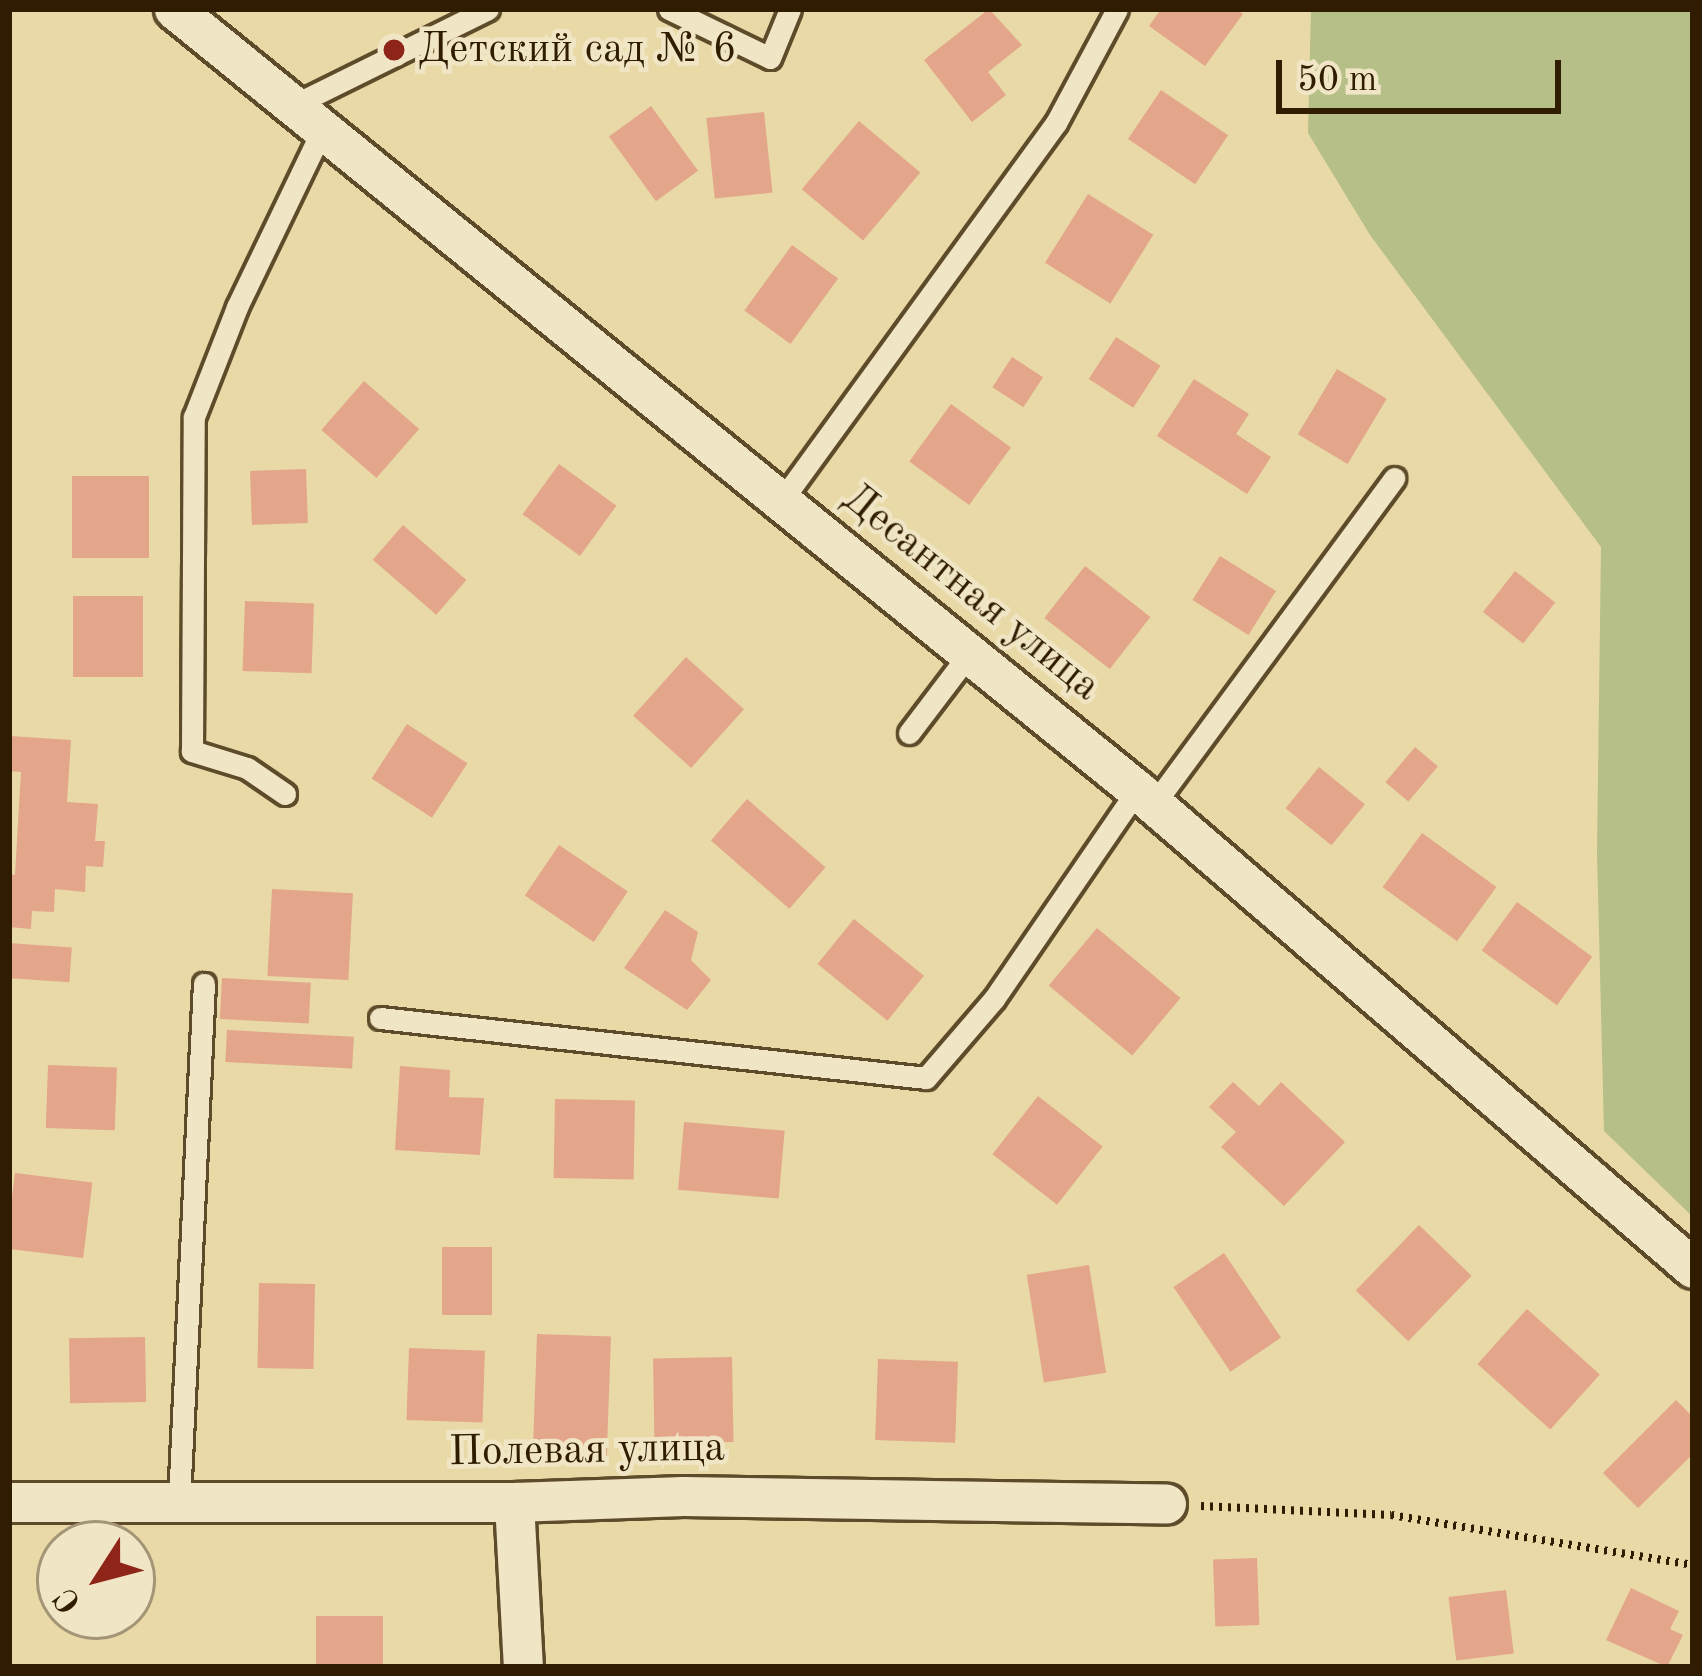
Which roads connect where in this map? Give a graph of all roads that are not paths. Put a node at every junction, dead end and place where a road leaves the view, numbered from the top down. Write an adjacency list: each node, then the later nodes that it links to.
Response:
1 (174, 9): 6 (street, Десантная улица)
2 (488, 9): 6 (lane)
3 (669, 9): 4 (lane)
4 (790, 9)
5 (1117, 9): 8 (lane)
6 (310, 115): 8 (street, Десантная улица); 11 (lane)
7 (1394, 478): 12 (lane)
8 (782, 500): 9 (street, Десантная улица)
9 (969, 654): 10 (lane); 12 (street, Десантная улица)
10 (909, 733)
11 (285, 794)
12 (1145, 797): 14 (lane); 15 (street, Десантная улица)
13 (203, 984): 16 (lane)
14 (380, 1018)
15 (1693, 1268)
16 (179, 1500): 17 (street, Полевая улица); 18 (street, Полевая улица)
17 (9, 1502)
18 (514, 1502): 19 (street, Полевая улица); 20 (street)
19 (1166, 1504)
20 (523, 1667)

